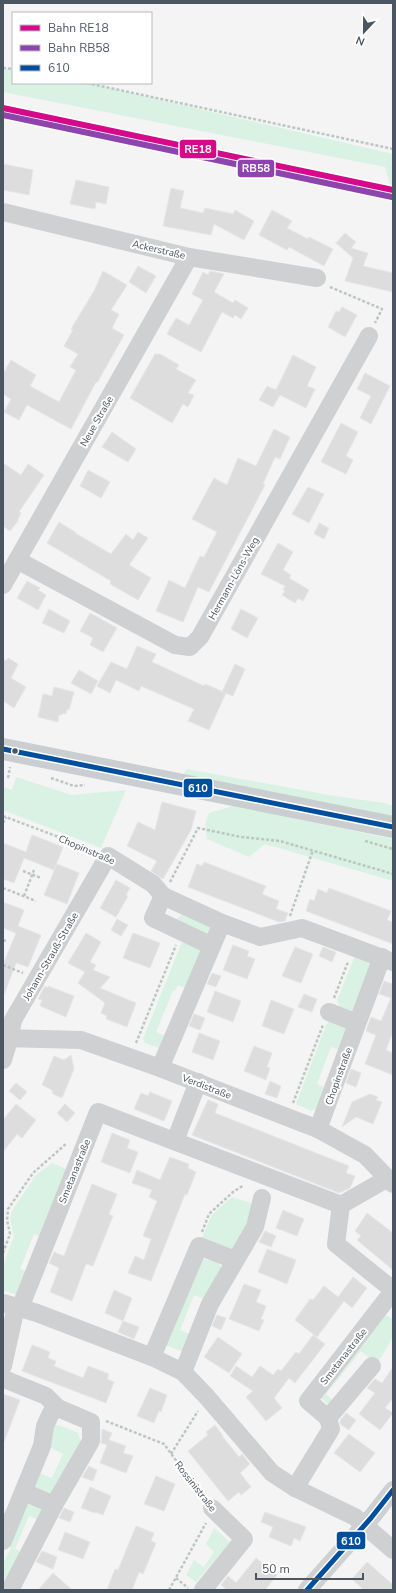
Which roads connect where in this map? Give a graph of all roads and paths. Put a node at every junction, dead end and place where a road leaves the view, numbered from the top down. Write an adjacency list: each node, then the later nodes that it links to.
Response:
1 (92, 84): 2 (path)
2 (393, 149)
3 (3, 212): 4 (street, Ackerstraße)
4 (189, 257): 5 (street, Ackerstraße); 7 (street, Neue Straße)
5 (318, 278): 6 (path)
6 (369, 336): 7 (street, Hermann-Löns-Weg)
7 (17, 560): 8 (street, Neue Straße)
8 (3, 585)
9 (7, 757): 10 (path); 13 (main road)
10 (8, 778)
11 (4, 816): 12 (path); 15 (path, Chopinstraße)
12 (3, 823)
13 (393, 827)
14 (313, 850): 18 (path); 23 (path); 27 (path)
15 (108, 856): 23 (street, Chopinstraße); 32 (street, Johann-Strauß-Straße)
16 (34, 870): 19 (path)
17 (23, 871): 19 (path)
18 (393, 874)
19 (32, 875): 20 (path); 22 (path)
20 (40, 878)
21 (3, 888): 22 (path)
22 (24, 896): 24 (path)
23 (163, 896): 25 (street, Chopinstraße); 26 (street)
24 (36, 901)
25 (222, 923): 27 (street, Chopinstraße); 28 (street)
26 (182, 932): 28 (street); 36 (path)
27 (284, 932): 29 (street, Chopinstraße)
28 (212, 946): 38 (street)
29 (354, 947): 30 (street, Chopinstraße); 33 (path)
30 (387, 959): 34 (street, Chopinstraße)
31 (3, 965): 32 (path)
32 (37, 979): 35 (street, Johann-Strauß-Straße)
33 (329, 1012): 34 (street); 40 (path)
34 (357, 1023): 41 (street, Chopinstraße)
35 (7, 1038): 36 (street, Verdistraße); 37 (street, Johann-Strauß-Straße)
36 (130, 1057): 38 (street, Verdistraße)
37 (3, 1060)
38 (160, 1068): 39 (street, Verdistraße)
39 (198, 1082): 40 (street, Verdistraße); 42 (street)
40 (287, 1117): 41 (street, Verdistraße)
41 (318, 1129): 45 (street, Verdistraße)
42 (175, 1141): 44 (street, Smetanastraße); 52 (street, Smetanastraße)
43 (68, 1143): 49 (path)
44 (258, 1173): 47 (street, Smetanastraße); 48 (path)
45 (390, 1181): 47 (street)
46 (262, 1198): 50 (street)
47 (341, 1205): 51 (street, Smetanastraße)
48 (199, 1246): 50 (street); 53 (street)
49 (3, 1253)
50 (235, 1260): 56 (street)
51 (393, 1291): 60 (street, Smetanastraße)
52 (13, 1306): 53 (street); 54 (street)
53 (152, 1357): 56 (street)
54 (3, 1366)
55 (372, 1366): 60 (street)
56 (183, 1372): 58 (street)
57 (3, 1377): 59 (street)
58 (207, 1397): 62 (path, Rossinistraße); 63 (street)
59 (58, 1408): 61 (street); 65 (street)
60 (328, 1418): 63 (street)
61 (91, 1422): 62 (path, Rossinistraße); 66 (street)
62 (171, 1454): 67 (path, Rossinistraße)
63 (295, 1488): 68 (street)
64 (393, 1490): 68 (street)
65 (24, 1492): 66 (street); 69 (street)
66 (54, 1505): 72 (street)
67 (212, 1508): 71 (path); 75 (street, Rossinistraße)
68 (364, 1525): 70 (street); 76 (street)
69 (3, 1541)
70 (393, 1550)
71 (176, 1578): 73 (path); 74 (path)
72 (10, 1590)
73 (169, 1590)
74 (190, 1590)
75 (203, 1590)
76 (307, 1590)

